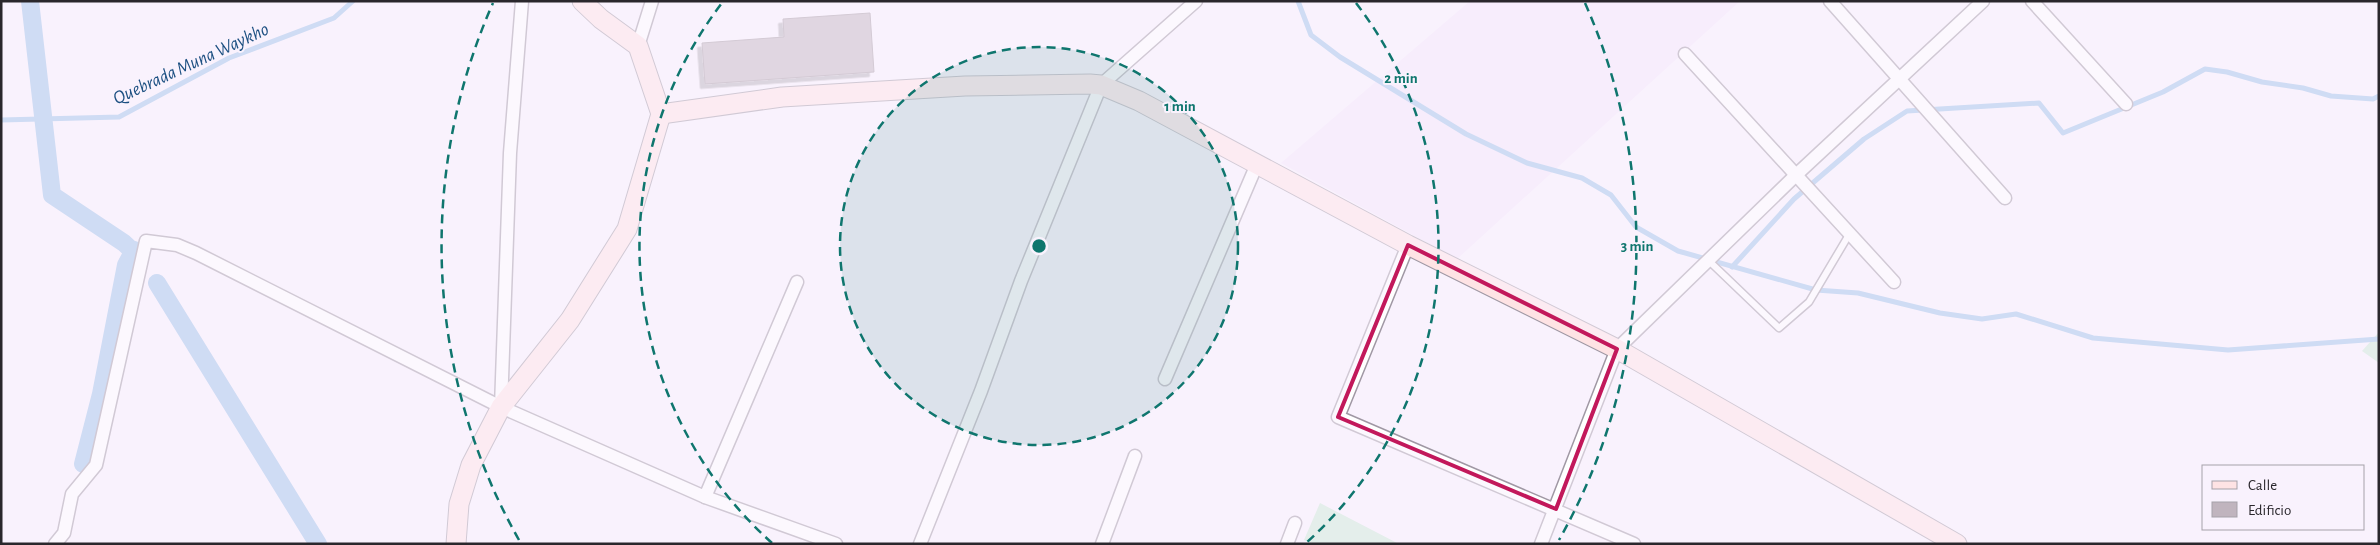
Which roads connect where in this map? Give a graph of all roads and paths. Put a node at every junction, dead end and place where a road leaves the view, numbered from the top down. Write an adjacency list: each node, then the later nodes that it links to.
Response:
1 (522, 1): 24 (street)
2 (582, 1): 8 (street)
3 (652, 1): 8 (street)
4 (1196, 1): 11 (street)
5 (1830, 1): 10 (street)
6 (1983, 1): 10 (street)
7 (2032, 1): 12 (street)
8 (638, 46): 13 (street)
9 (1685, 54): 15 (street)
10 (1899, 79): 15 (street); 16 (street)
11 (1101, 85): 13 (street); 14 (street); 32 (street)
12 (2126, 104)
13 (661, 114): 24 (street)
14 (1257, 164): 18 (street); 23 (street)
15 (1796, 175): 17 (street); 19 (street)
16 (2005, 198)
17 (1850, 233): 19 (lane); 21 (street)
18 (1408, 245): 22 (street); 27 (street)
19 (1708, 260): 22 (street)
20 (797, 282): 26 (street)
21 (1894, 282)
22 (1617, 349): 27 (street); 37 (street)
23 (1164, 379)
24 (500, 407): 26 (street); 29 (street); 30 (street)
25 (1135, 456): 33 (street)
26 (705, 496): 31 (street)
27 (1556, 509): 35 (street); 36 (street)
28 (1294, 523): 34 (street)
29 (55, 544)
30 (456, 544)
31 (836, 544)
32 (920, 544)
33 (1102, 544)
34 (1287, 544)
35 (1541, 544)
36 (1634, 544)
37 (1957, 544)

